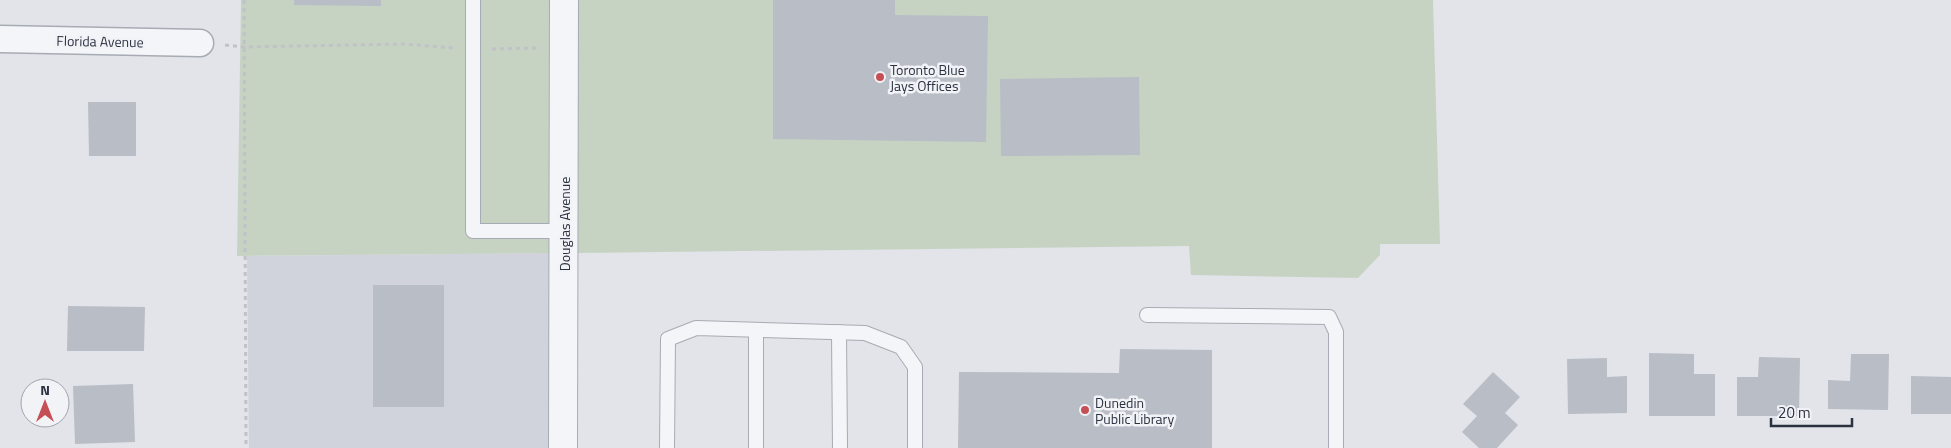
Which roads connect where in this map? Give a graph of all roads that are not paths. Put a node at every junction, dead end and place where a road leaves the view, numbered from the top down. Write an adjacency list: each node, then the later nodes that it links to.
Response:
1 (473, 0): 5 (lane)
2 (564, 0): 5 (street, Douglas Avenue)
3 (0, 39): 4 (street, Florida Avenue)
4 (200, 43)
5 (563, 231): 9 (street, Douglas Avenue)
6 (1147, 316): 14 (lane)
7 (756, 330): 8 (lane); 10 (lane); 11 (lane)
8 (838, 332): 12 (lane); 13 (lane)
9 (563, 448)
10 (667, 448)
11 (756, 448)
12 (840, 448)
13 (915, 448)
14 (1336, 448)

